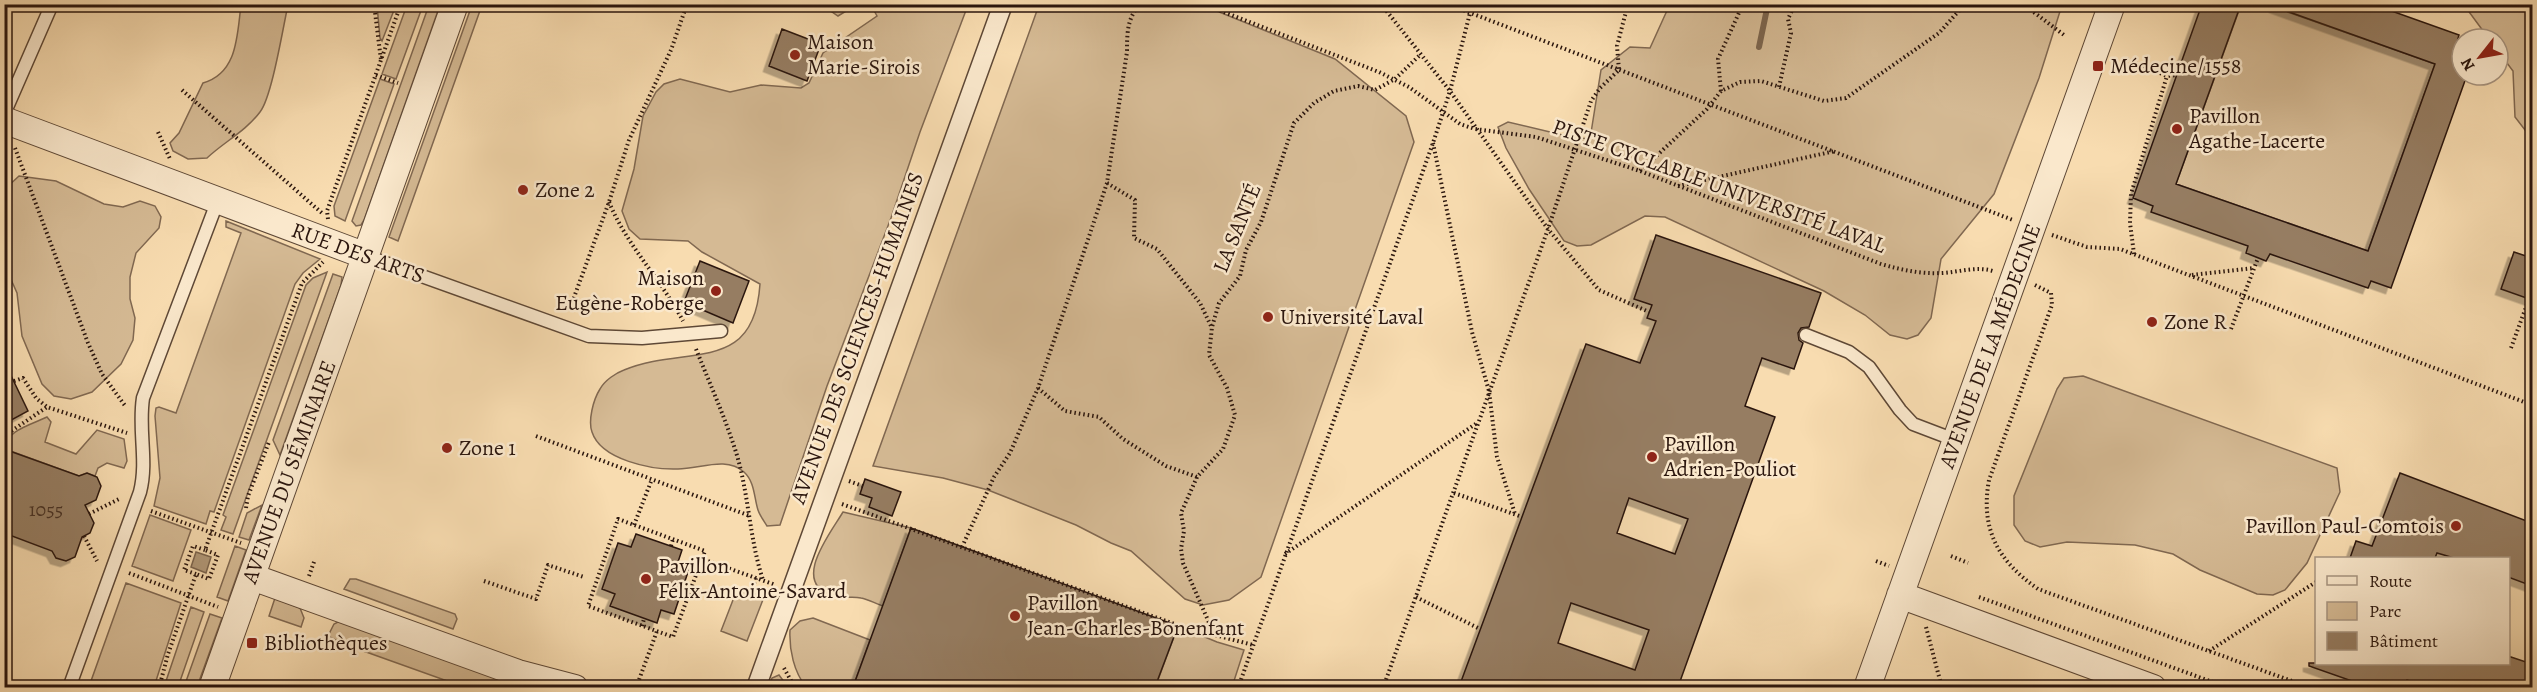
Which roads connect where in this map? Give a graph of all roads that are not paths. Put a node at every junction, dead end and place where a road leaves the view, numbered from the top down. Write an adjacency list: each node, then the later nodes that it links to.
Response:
1 (51, 4): 5 (lane)
2 (455, 4): 8 (street, AVENUE DU SÉMINAIRE)
3 (1003, 4): 19 (street, AVENUE DES SCIENCES-HUMAINES)
4 (2112, 4): 11 (street, AVENUE DE LA MÉDECINE)
5 (4, 114)
6 (7, 130): 7 (street, RUE DES ARTS)
7 (218, 200): 8 (street, RUE DES ARTS); 16 (lane)
8 (369, 247): 9 (lane, RUE DES ARTS); 12 (street, AVENUE DU SÉMINAIRE)
9 (721, 332)
10 (1806, 335): 11 (lane)
11 (1955, 440): 13 (street, AVENUE DE LA MÉDECINE)
12 (252, 578): 14 (street); 17 (street, AVENUE DU SÉMINAIRE)
13 (1900, 595): 15 (street); 20 (street, AVENUE DE LA MÉDECINE)
14 (516, 680): 18 (street)
15 (2111, 681): 21 (street)
16 (69, 687)
17 (212, 687)
18 (575, 687)
19 (756, 687)
20 (1867, 687)
21 (2153, 687)

